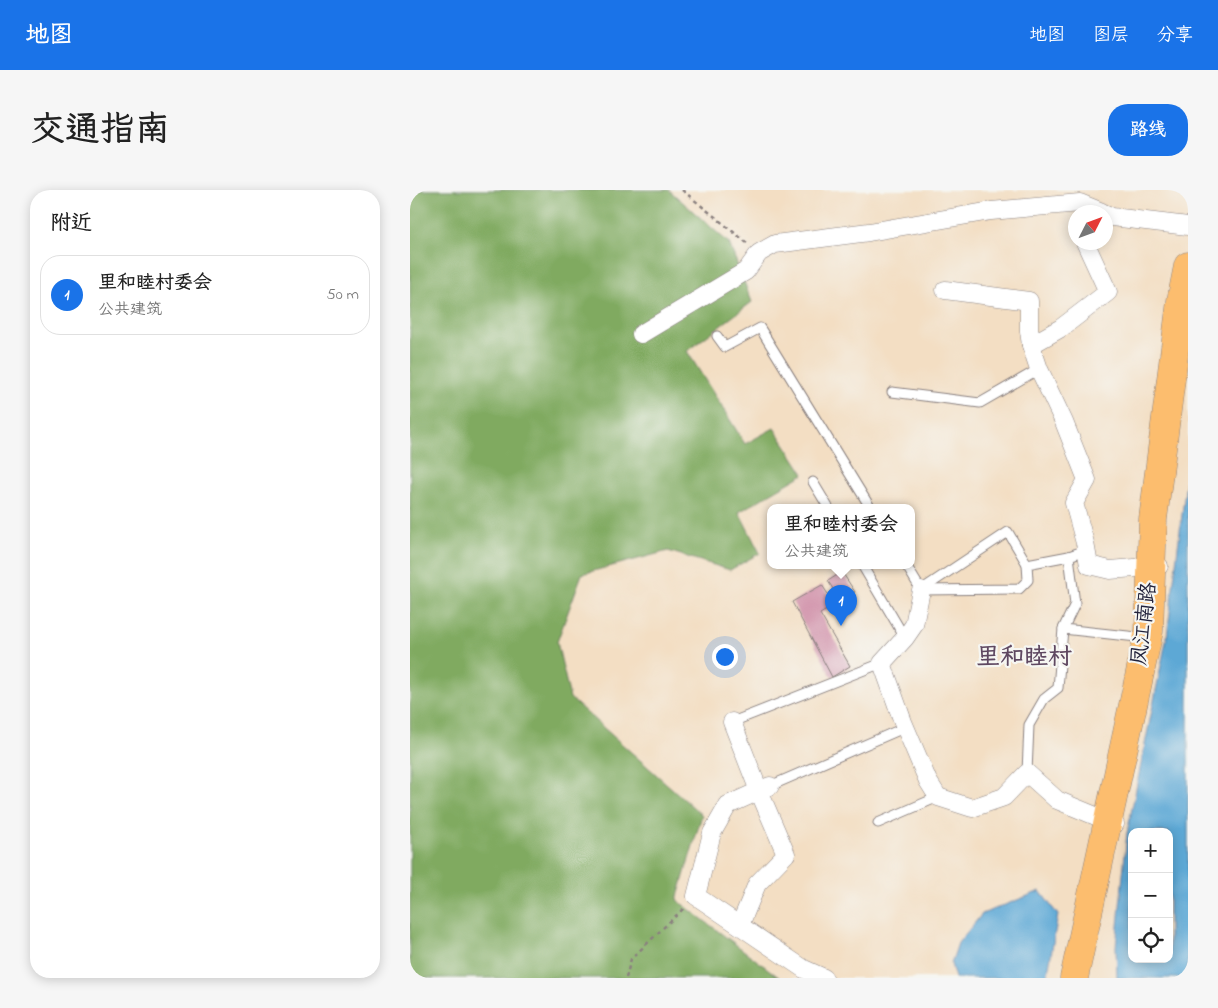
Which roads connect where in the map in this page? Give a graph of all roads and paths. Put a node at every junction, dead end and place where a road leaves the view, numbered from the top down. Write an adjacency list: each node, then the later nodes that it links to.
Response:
1 (682, 190): 6 (path)
2 (1068, 208): 6 (street)
3 (1113, 217): 4 (street)
4 (1188, 226)
5 (1090, 250): 11 (street)
6 (759, 253): 9 (street)
7 (1188, 266): 39 (main road, 凤江南路)
8 (945, 290): 11 (street)
9 (640, 334)
10 (717, 336): 16 (lane)
11 (1031, 345): 12 (street)
12 (1039, 369): 13 (lane); 17 (street)
13 (892, 392)
14 (813, 482): 15 (lane)
15 (826, 504)
16 (868, 504)
17 (1086, 550): 18 (lane); 20 (street)
18 (1069, 556): 19 (lane); 24 (lane)
19 (1027, 564): 23 (lane); 23 (lane)
20 (1162, 566)
21 (864, 569): 26 (lane)
22 (908, 569): 23 (lane)
23 (921, 590): 26 (street)
24 (1063, 629): 25 (lane); 30 (lane)
25 (1137, 637)
26 (905, 638): 27 (street)
27 (882, 663): 28 (lane); 29 (street)
28 (732, 722): 31 (street)
29 (906, 727): 31 (lane); 32 (street)
30 (1027, 773): 32 (street); 34 (street)
31 (765, 789): 35 (street); 36 (street)
32 (938, 797): 33 (lane)
33 (878, 823)
34 (1115, 824)
35 (696, 896): 36 (street); 37 (path)
36 (740, 925): 38 (street)
37 (626, 978)
38 (824, 978)
39 (1074, 978)

